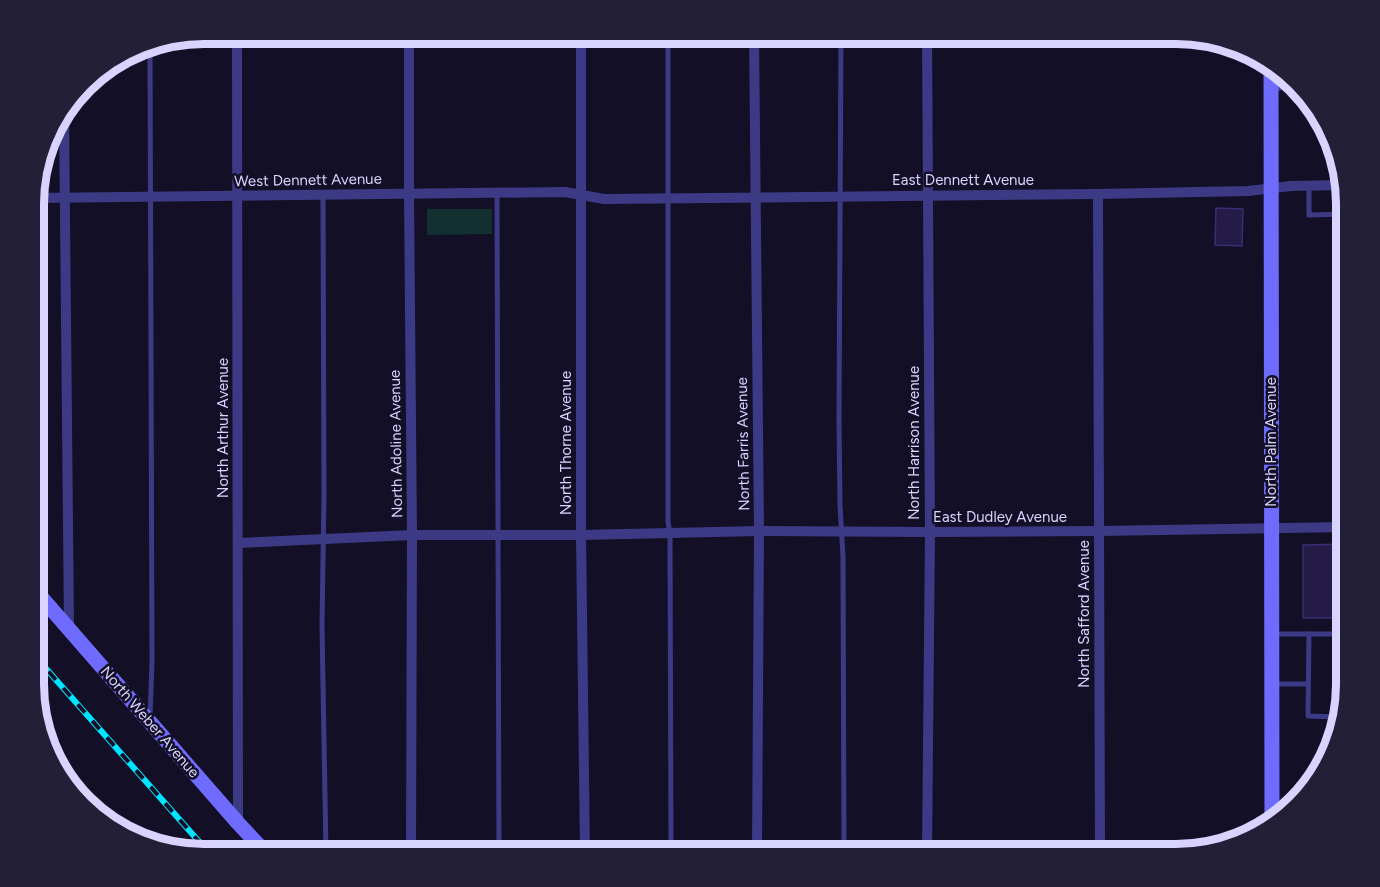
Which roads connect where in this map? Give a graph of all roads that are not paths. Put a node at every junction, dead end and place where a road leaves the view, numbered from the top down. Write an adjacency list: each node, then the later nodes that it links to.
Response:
1 (237, 44): 20 (street, North Arthur Avenue)
2 (409, 44): 18 (street, North Adoline Avenue)
3 (581, 44): 21 (street, North Thorne Avenue)
4 (668, 44): 28 (lane)
5 (754, 44): 26 (street, North Farris Avenue)
6 (841, 44): 23 (lane)
7 (927, 44): 24 (street, North Harrison Avenue)
8 (150, 53): 22 (lane)
9 (1270, 74): 11 (main road, North Palm Avenue)
10 (1286, 86): 11 (lane)
11 (1270, 91): 15 (main road, North Palm Avenue)
12 (64, 126): 25 (street)
13 (1309, 185): 14 (street, East Dennett Avenue); 15 (street, East Dennett Avenue); 29 (lane)
14 (1335, 185)
15 (1271, 189): 19 (street, East Dennett Avenue); 31 (main road, North Palm Avenue)
16 (497, 192): 18 (street, West Dennett Avenue); 21 (street, West Dennett Avenue); 38 (lane)
17 (323, 194): 18 (street, West Dennett Avenue); 20 (street, West Dennett Avenue); 40 (lane)
18 (409, 194): 37 (street, North Adoline Avenue)
19 (1098, 194): 24 (street, East Dennett Avenue); 33 (street, North Safford Avenue)
20 (237, 195): 22 (street, West Dennett Avenue); 41 (street, North Arthur Avenue)
21 (581, 195): 28 (street, East Dennett Avenue); 39 (street, North Thorne Avenue)
22 (150, 196): 25 (street, West Dennett Avenue); 50 (lane)
23 (841, 196): 24 (street, East Dennett Avenue); 26 (street, East Dennett Avenue); 34 (lane)
24 (928, 196): 35 (street, North Harrison Avenue)
25 (64, 197): 27 (street, West Dennett Avenue); 43 (street)
26 (755, 197): 28 (street, East Dennett Avenue); 32 (street, North Farris Avenue)
27 (44, 198)
28 (668, 198): 36 (lane)
29 (1336, 214)
30 (1336, 527): 31 (street, East Dudley Avenue)
31 (1271, 528): 33 (street, East Dudley Avenue); 44 (main road, North Palm Avenue)
32 (759, 531): 34 (street, East Dudley Avenue); 36 (street, East Dudley Avenue); 53 (street, North Farris Avenue)
33 (1099, 531): 35 (street, East Dudley Avenue); 56 (street, North Safford Avenue)
34 (842, 532): 35 (street, East Dudley Avenue); 54 (lane)
35 (930, 532): 55 (street, North Harrison Avenue)
36 (670, 533): 39 (street, East Dudley Avenue); 62 (lane)
37 (412, 535): 38 (street, East Dudley Avenue); 40 (street, East Dudley Avenue); 59 (street, North Adoline Avenue)
38 (498, 535): 39 (street, East Dudley Avenue); 60 (lane)
39 (581, 535): 61 (street, North Thorne Avenue)
40 (323, 539): 41 (street, East Dudley Avenue); 58 (lane)
41 (238, 543): 52 (street, North Arthur Avenue)
42 (43, 599): 43 (main road, North Weber Avenue)
43 (69, 629): 50 (main road, North Weber Avenue)
44 (1271, 634): 45 (lane); 47 (main road, North Palm Avenue)
45 (1309, 634): 46 (lane); 48 (lane)
46 (1336, 634)
47 (1271, 684): 48 (lane); 51 (main road, North Palm Avenue)
48 (1308, 684): 49 (lane)
49 (1333, 717)
50 (150, 721): 52 (main road, North Weber Avenue)
51 (1272, 811)
52 (238, 823): 57 (main road, North Weber Avenue)
53 (757, 843)
54 (844, 843)
55 (927, 843)
56 (1100, 843)
57 (258, 844)
58 (326, 844)
59 (411, 844)
60 (499, 844)
61 (585, 844)
62 (671, 844)

